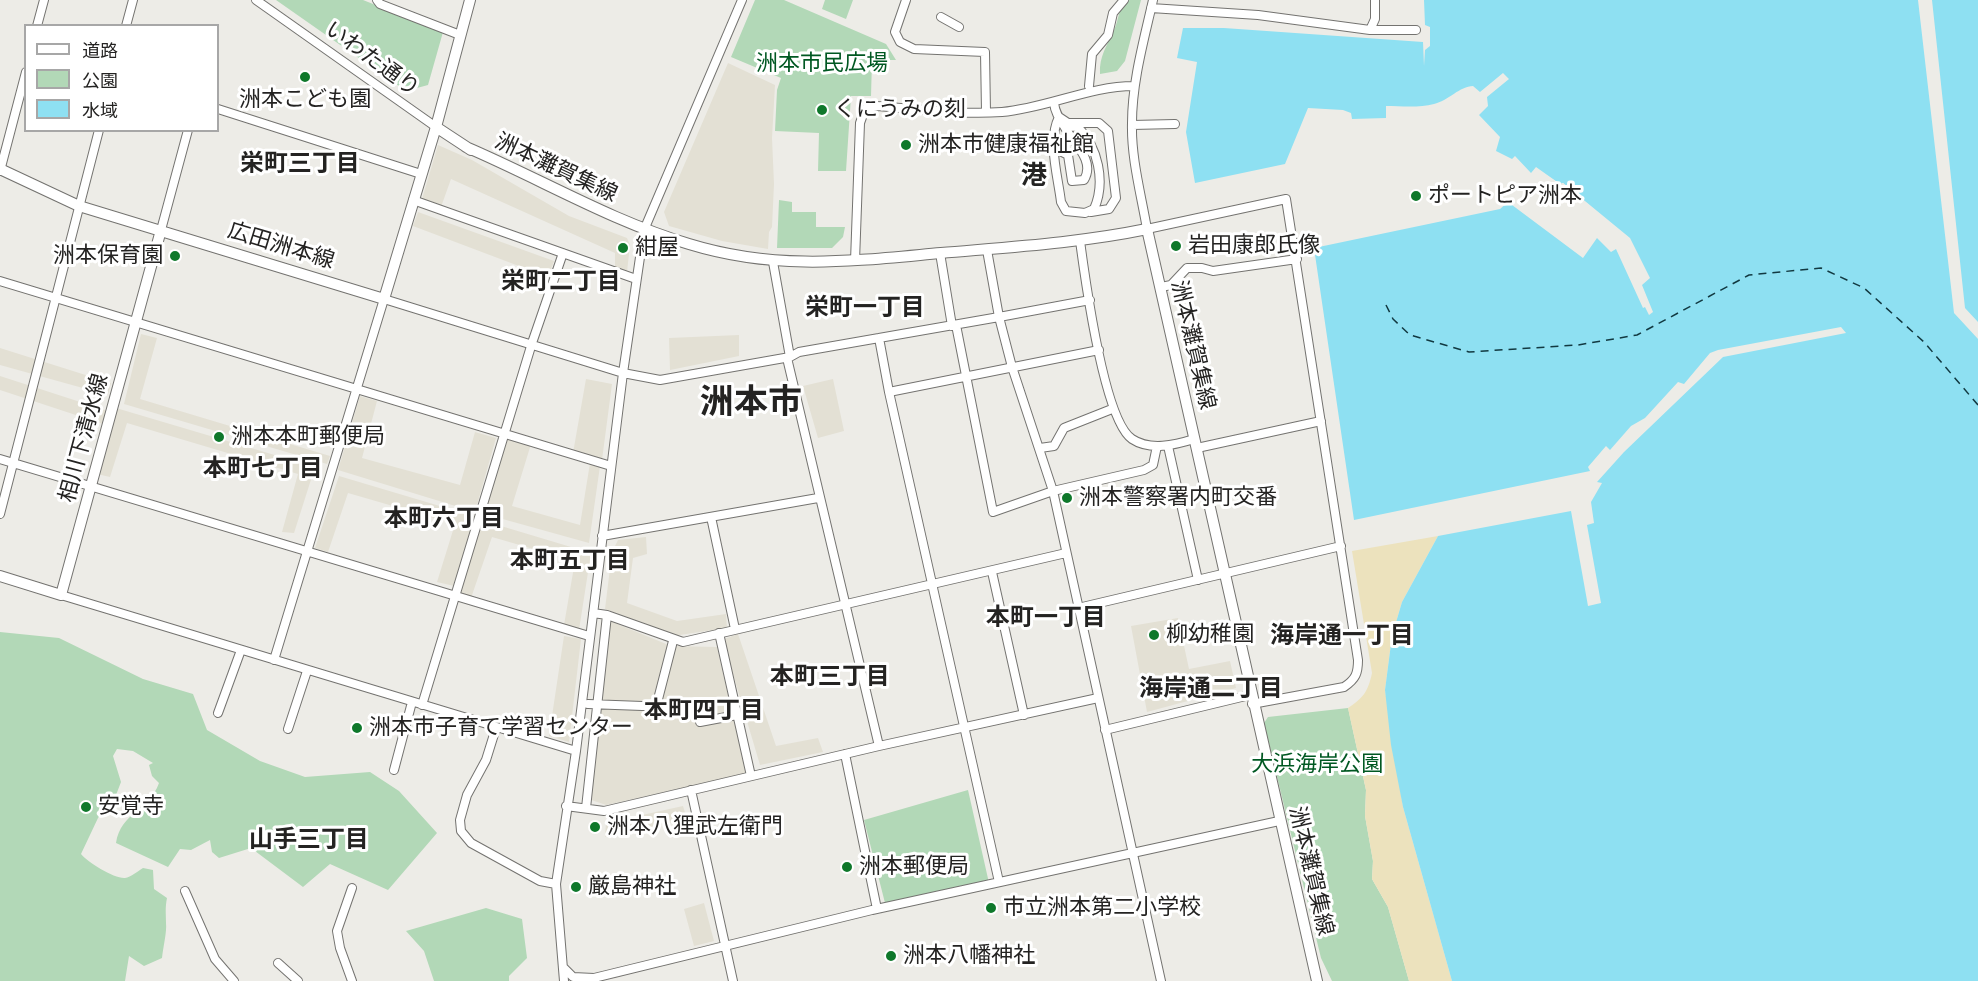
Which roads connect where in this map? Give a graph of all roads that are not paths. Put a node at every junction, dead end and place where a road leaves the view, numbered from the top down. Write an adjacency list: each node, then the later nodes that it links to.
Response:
1 (44, 0): 12 (street)
2 (133, 0): 13 (street)
3 (256, 0): 28 (street, いわた通り)
4 (377, 0): 17 (street)
5 (470, 0): 17 (main road)
6 (742, 0): 39 (street)
7 (906, 0): 23 (street)
8 (1124, 0): 19 (street)
9 (1375, 0): 15 (street)
10 (1152, 4): 15 (street); 20 (street)
11 (941, 17): 14 (street)
12 (38, 24)
13 (127, 24)
14 (959, 27)
15 (1370, 30): 16 (street)
16 (1416, 30)
17 (460, 35): 28 (main road)
18 (24, 79): 32 (street)
19 (1089, 86)
20 (1134, 86): 21 (street); 26 (street)
21 (1054, 103): 23 (street); 24 (street)
22 (219, 109): 33 (street)
23 (986, 112): 45 (street)
24 (1059, 117): 27 (street); 31 (street); 36 (street)
25 (1175, 124): 26 (street)
26 (1132, 125): 37 (street)
27 (1064, 126): 31 (street); 36 (street)
28 (436, 128): 33 (main road); 39 (main road, 洲本灘賀集線)
29 (98, 132): 35 (street)
30 (187, 132): 38 (street)
31 (1054, 148): 36 (street)
32 (0, 169): 35 (main road, 広田洲本線)
33 (421, 174): 34 (main road)
34 (413, 201): 42 (street); 51 (main road)
35 (79, 206): 38 (main road, 広田洲本線); 50 (street)
36 (1091, 212)
37 (1148, 229): 40 (main road, 洲本灘賀集線); 44 (street); 49 (main road, 洲本灘賀集線)
38 (161, 230): 51 (main road, 広田洲本線); 54 (main road, 相川下清水線)
39 (644, 230): 46 (main road, 洲本灘賀集線); 47 (street)
40 (1080, 241): 41 (main road, 洲本灘賀集線); 52 (street)
41 (987, 250): 43 (main road, 洲本灘賀集線); 53 (street)
42 (563, 253): 47 (street); 57 (street)
43 (940, 253): 45 (main road, 洲本灘賀集線); 55 (street)
44 (1297, 259): 49 (street); 66 (street)
45 (855, 261): 46 (main road, 洲本灘賀集線)
46 (773, 262): 59 (street)
47 (636, 279): 61 (street)
48 (0, 281): 50 (street)
49 (1161, 287): 68 (main road, 洲本灘賀集線)
50 (54, 298): 54 (street); 73 (street)
51 (384, 298): 57 (street); 63 (street)
52 (1090, 300): 53 (street); 58 (street)
53 (999, 317): 55 (street); 60 (street)
54 (136, 322): 63 (street); 75 (main road, 相川下清水線)
55 (954, 325): 56 (street); 62 (street)
56 (879, 338): 59 (street); 64 (street)
57 (532, 343): 61 (street); 67 (street)
58 (1099, 350): 60 (street); 65 (street)
59 (788, 357): 61 (street); 77 (street)
60 (1012, 367): 62 (street); 71 (street)
61 (623, 373): 74 (street)
62 (966, 376): 64 (street); 76 (street)
63 (357, 389): 67 (street); 82 (street)
64 (889, 392): 88 (street)
65 (1112, 409): 69 (street); 71 (street)
66 (1321, 421): 68 (street); 81 (street)
67 (505, 435): 74 (street); 90 (street)
68 (1195, 444): 70 (street); 85 (main road, 洲本灘賀集線)
69 (1157, 446): 70 (street); 76 (street)
70 (1168, 446): 87 (street)
71 (1040, 448): 76 (street)
72 (0, 459): 73 (street)
73 (13, 462): 75 (street); 78 (street)
74 (611, 466): 80 (street)
75 (91, 486): 82 (street); 89 (main road, 相川下清水線)
76 (1053, 491): 83 (street)
77 (818, 498): 79 (street); 91 (street)
78 (0, 514)
79 (711, 517): 80 (street); 95 (street)
80 (602, 536): 93 (street)
81 (1341, 546): 85 (street); 103 (street)
82 (307, 550): 90 (street); 100 (street)
83 (1066, 553): 84 (street); 92 (street)
84 (992, 572): 88 (street); 111 (street)
85 (1224, 573): 87 (street); 103 (main road, 洲本灘賀集線)
86 (0, 576): 89 (main road)
87 (1198, 580): 92 (street)
88 (931, 585): 91 (street); 113 (street)
89 (61, 595): 99 (street)
90 (455, 596): 97 (street); 106 (street)
91 (846, 606): 95 (street); 116 (street)
92 (1078, 608): 102 (street)
93 (592, 613): 94 (street); 97 (street)
94 (607, 615): 98 (street); 107 (street)
95 (735, 629): 96 (street)
96 (719, 633): 98 (street); 110 (street)
97 (589, 636): 117 (street)
98 (674, 640): 108 (street)
99 (241, 650): 100 (street); 109 (street)
100 (274, 660): 101 (street)
101 (307, 671): 104 (street); 114 (street)
102 (1098, 699): 111 (street); 115 (street)
103 (1251, 700): 115 (street); 124 (main road, 洲本灘賀集線)
104 (412, 702): 106 (street); 119 (street)
105 (588, 704): 107 (street)
106 (422, 705): 112 (street)
107 (599, 705): 108 (street); 123 (street)
108 (656, 707): 110 (street)
109 (218, 713)
110 (737, 715): 120 (street)
111 (1024, 715): 113 (street)
112 (496, 728): 117 (street); 127 (street)
113 (965, 728): 116 (street); 126 (street)
114 (288, 729)
115 (1105, 730): 125 (street)
116 (879, 746): 118 (street)
117 (576, 751): 122 (street)
118 (845, 754): 120 (street); 130 (street)
119 (394, 770)
120 (751, 776): 121 (street)
121 (691, 790): 123 (street); 131 (street)
122 (566, 806): 123 (street); 127 (street)
123 (586, 808)
124 (1279, 822): 125 (street); 140 (main road, 洲本灘賀集線)
125 (1133, 854): 126 (street); 139 (street)
126 (999, 882): 130 (street)
127 (556, 884): 133 (street)
128 (352, 888): 136 (street)
129 (185, 891): 134 (street)
130 (877, 909): 131 (street)
131 (725, 944): 133 (street); 138 (street)
132 (278, 963): 135 (street)
133 (563, 967): 137 (street)
134 (234, 981)
135 (298, 981)
136 (352, 981)
137 (564, 981)
138 (733, 981)
139 (1161, 981)
140 (1317, 981)

